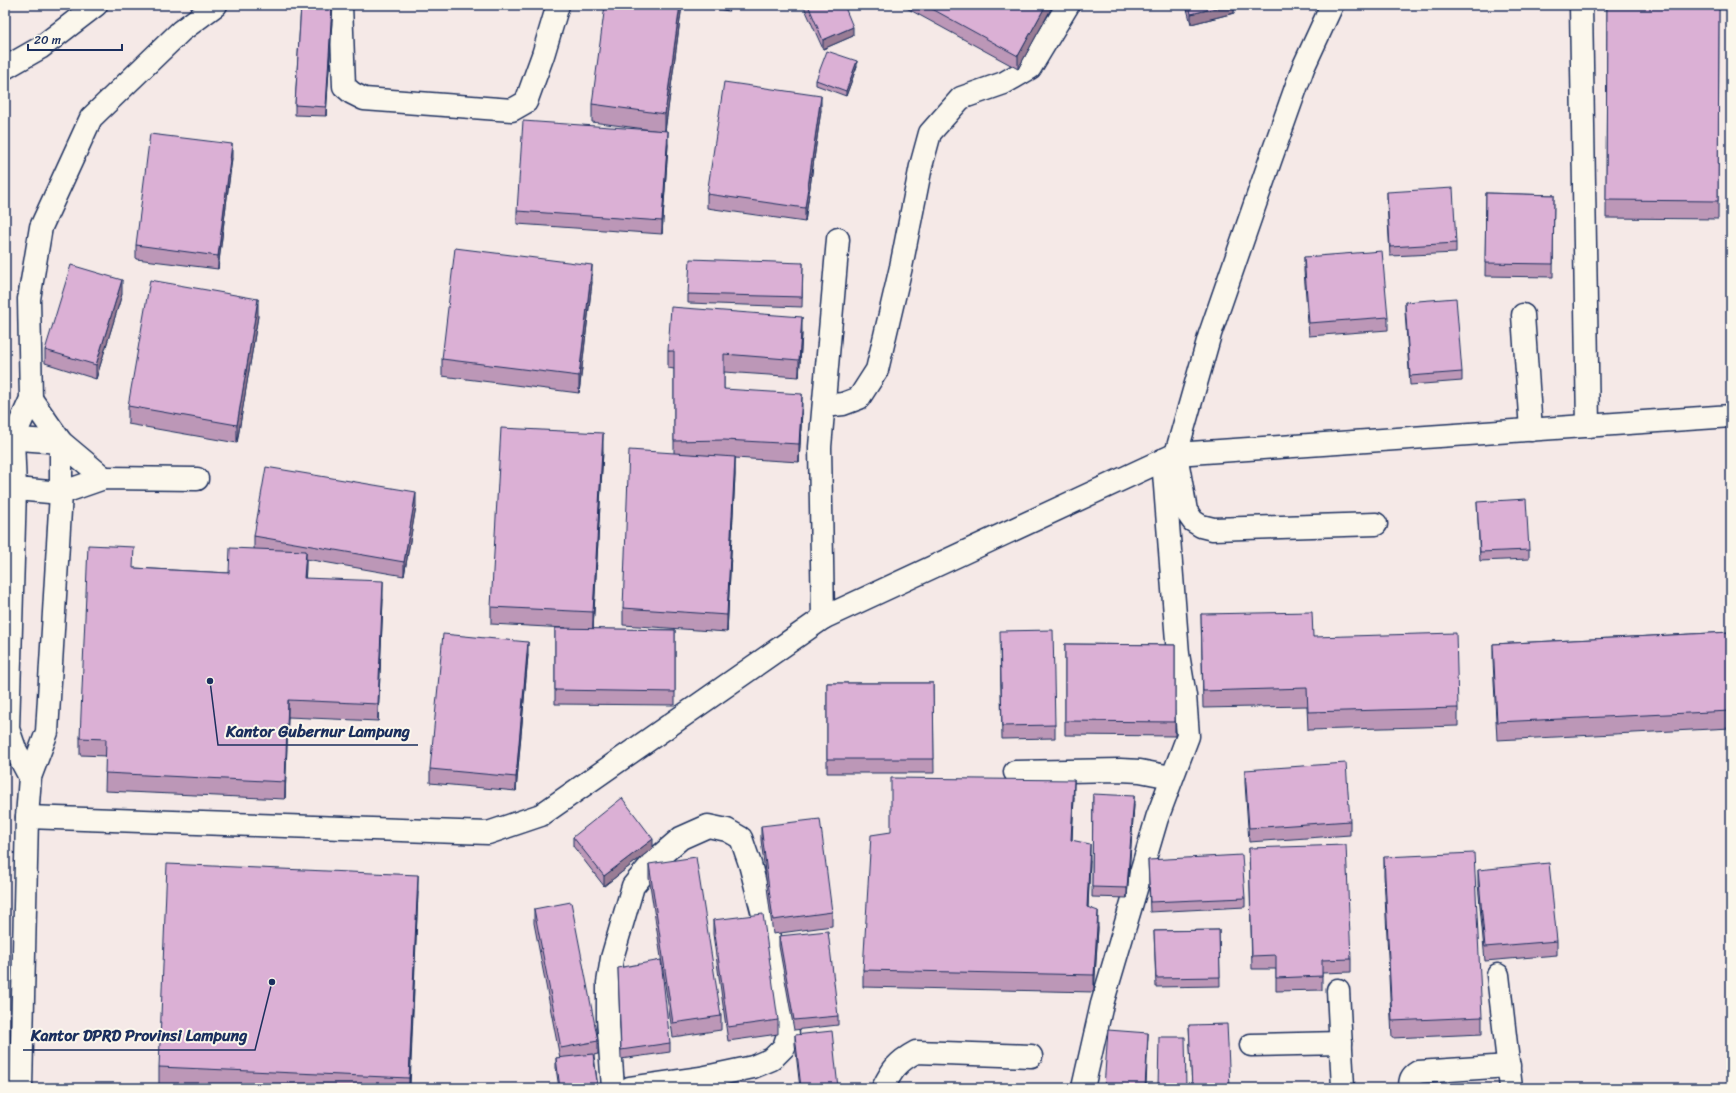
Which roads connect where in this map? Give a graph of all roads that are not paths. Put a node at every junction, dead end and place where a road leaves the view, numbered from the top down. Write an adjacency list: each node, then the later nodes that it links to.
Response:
1 (96, 5): 8 (street)
2 (216, 5): 11 (street)
3 (341, 5): 4 (street)
4 (558, 5)
5 (1068, 5): 12 (street)
6 (1332, 5): 18 (street)
7 (1581, 5): 14 (street)
8 (5, 68)
9 (838, 238): 12 (street)
10 (1523, 315): 15 (street)
11 (31, 399): 16 (street); 17 (street)
12 (824, 406): 24 (street)
13 (1731, 416): 14 (street)
14 (1588, 426): 15 (street)
15 (1531, 430): 18 (street)
16 (9, 438): 17 (street); 21 (street)
17 (61, 442): 19 (street); 22 (street)
18 (1169, 457): 23 (street); 24 (street); 26 (street)
19 (104, 478): 20 (street); 22 (street)
20 (197, 479)
21 (10, 488): 22 (street); 28 (street)
22 (61, 493): 28 (street)
23 (1376, 524)
24 (823, 618): 30 (street)
25 (1208, 695): 26 (street)
26 (1185, 696): 29 (street)
27 (1015, 772): 29 (street)
28 (30, 777): 30 (street)
29 (1172, 777): 41 (street)
30 (27, 817): 37 (street)
31 (1498, 975): 36 (street)
32 (1338, 990): 33 (street)
33 (1341, 1043): 34 (street); 42 (street)
34 (1251, 1046)
35 (1031, 1056): 40 (street)
36 (1509, 1066): 43 (street); 44 (street)
37 (21, 1088)
38 (613, 1088): 39 (street)
39 (630, 1088)
40 (883, 1088)
41 (1083, 1088)
42 (1343, 1088)
43 (1410, 1088)
44 (1511, 1088)

